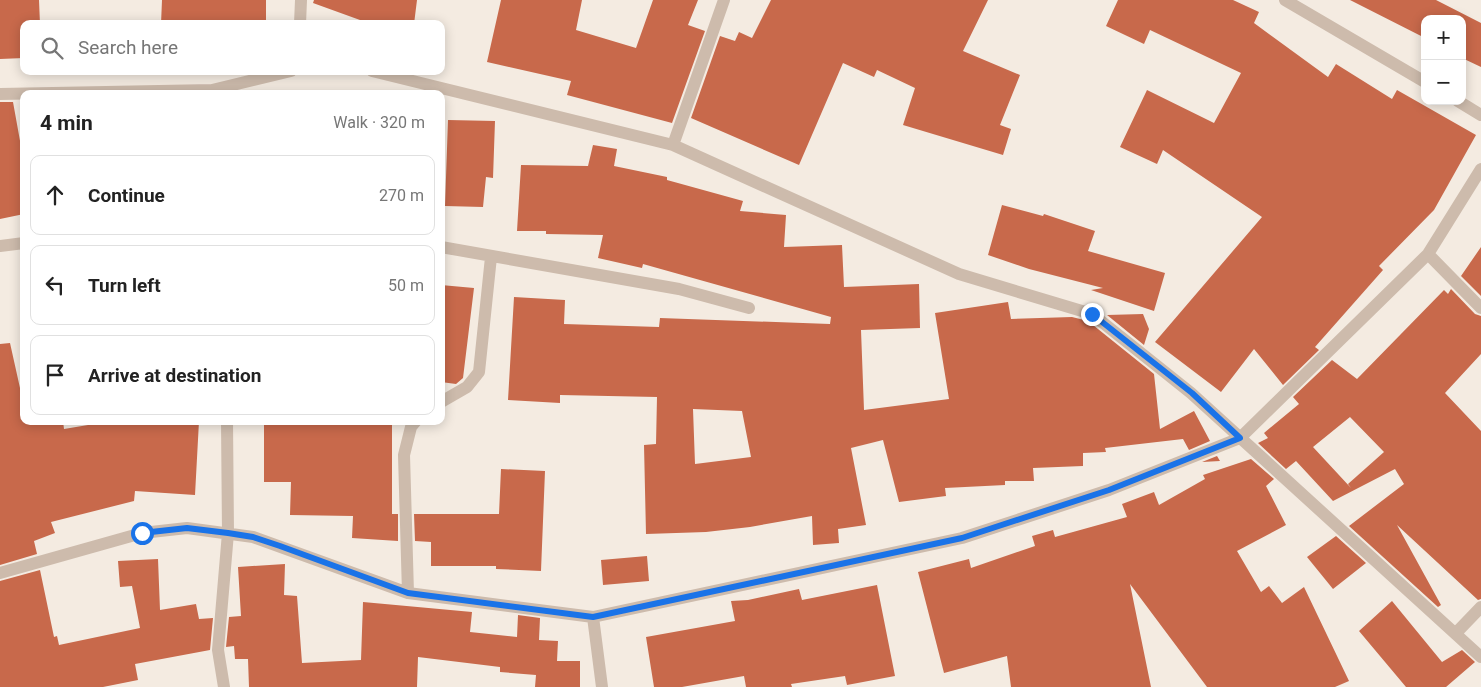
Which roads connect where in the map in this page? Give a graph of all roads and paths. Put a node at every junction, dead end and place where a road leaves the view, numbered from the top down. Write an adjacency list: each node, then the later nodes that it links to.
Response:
1 (301, 0): 4 (street)
2 (724, 0): 15 (street)
3 (1285, 0): 7 (street)
4 (300, 20)
5 (274, 75): 9 (street)
6 (382, 75): 8 (street)
7 (1421, 80)
8 (416, 88)
9 (212, 90)
10 (20, 92): 11 (street)
11 (0, 94)
12 (445, 94): 15 (street)
13 (1465, 105): 14 (street)
14 (1481, 114)
15 (673, 145): 27 (street)
16 (1481, 169): 20 (street)
17 (20, 244): 18 (street)
18 (0, 246)
19 (445, 248): 21 (street)
20 (1428, 254): 23 (street); 27 (street)
21 (491, 257): 22 (street); 24 (street)
22 (749, 308)
23 (1481, 308)
24 (445, 400)
25 (227, 425): 28 (street)
26 (413, 425): 30 (street)
27 (1240, 438): 32 (street); 33 (street)
28 (228, 533): 29 (street); 30 (street); 35 (street)
29 (0, 573)
30 (408, 593): 32 (street)
31 (1481, 607): 33 (street)
32 (593, 617): 36 (street)
33 (1456, 633): 34 (street)
34 (1481, 657)
35 (224, 687)
36 (602, 687)

